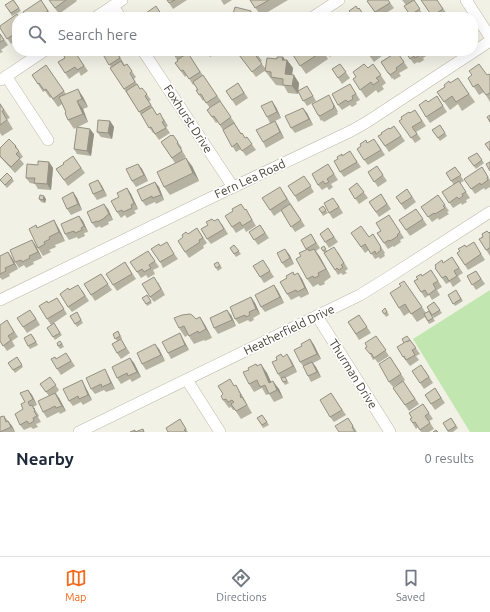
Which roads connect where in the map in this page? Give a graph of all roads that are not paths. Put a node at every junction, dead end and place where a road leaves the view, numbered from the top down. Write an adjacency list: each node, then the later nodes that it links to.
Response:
1 (339, 0): 5 (street)
2 (466, 0): 6 (street)
3 (117, 3): 4 (street)
4 (104, 12)
5 (321, 12)
6 (474, 12)
7 (478, 18): 8 (street)
8 (490, 37)
9 (490, 41): 10 (street, Fern Lea Road)
10 (478, 49)
11 (36, 56): 14 (street)
12 (146, 56): 16 (street, Foxhurst Drive)
13 (467, 56): 16 (street, Fern Lea Road)
14 (3, 78): 15 (street)
15 (48, 140)
16 (233, 187): 18 (street, Fern Lea Road)
17 (490, 212): 19 (street, Heatherfield Drive)
18 (0, 300)
19 (317, 316): 20 (street, Heatherfield Drive); 23 (street, Thurman Drive)
20 (186, 380): 21 (street, Heatherfield Drive); 22 (street)
21 (79, 432)
22 (220, 432)
23 (390, 432)

